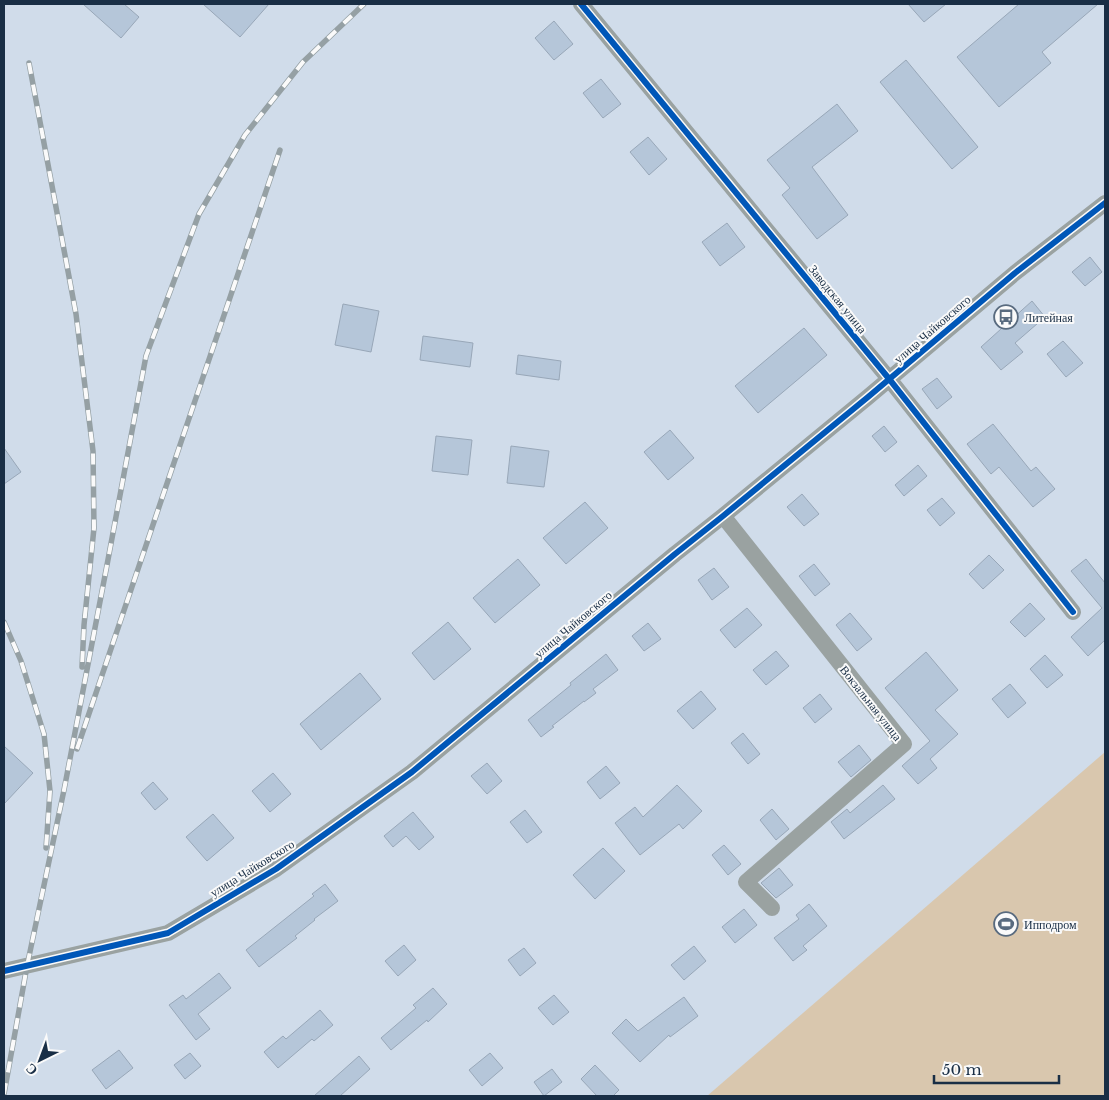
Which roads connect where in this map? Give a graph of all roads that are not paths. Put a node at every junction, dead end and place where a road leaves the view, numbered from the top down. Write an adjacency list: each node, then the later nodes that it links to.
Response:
1 (581, 4): 3 (street, Заводская улица)
2 (1105, 202): 3 (street, улица Чайковского)
3 (890, 380): 4 (street, улица Чайковского); 5 (street, Заводская улица)
4 (723, 516): 6 (street, Вокзальная улица); 7 (street, улица Чайковского)
5 (1073, 612)
6 (772, 908)
7 (4, 971)

